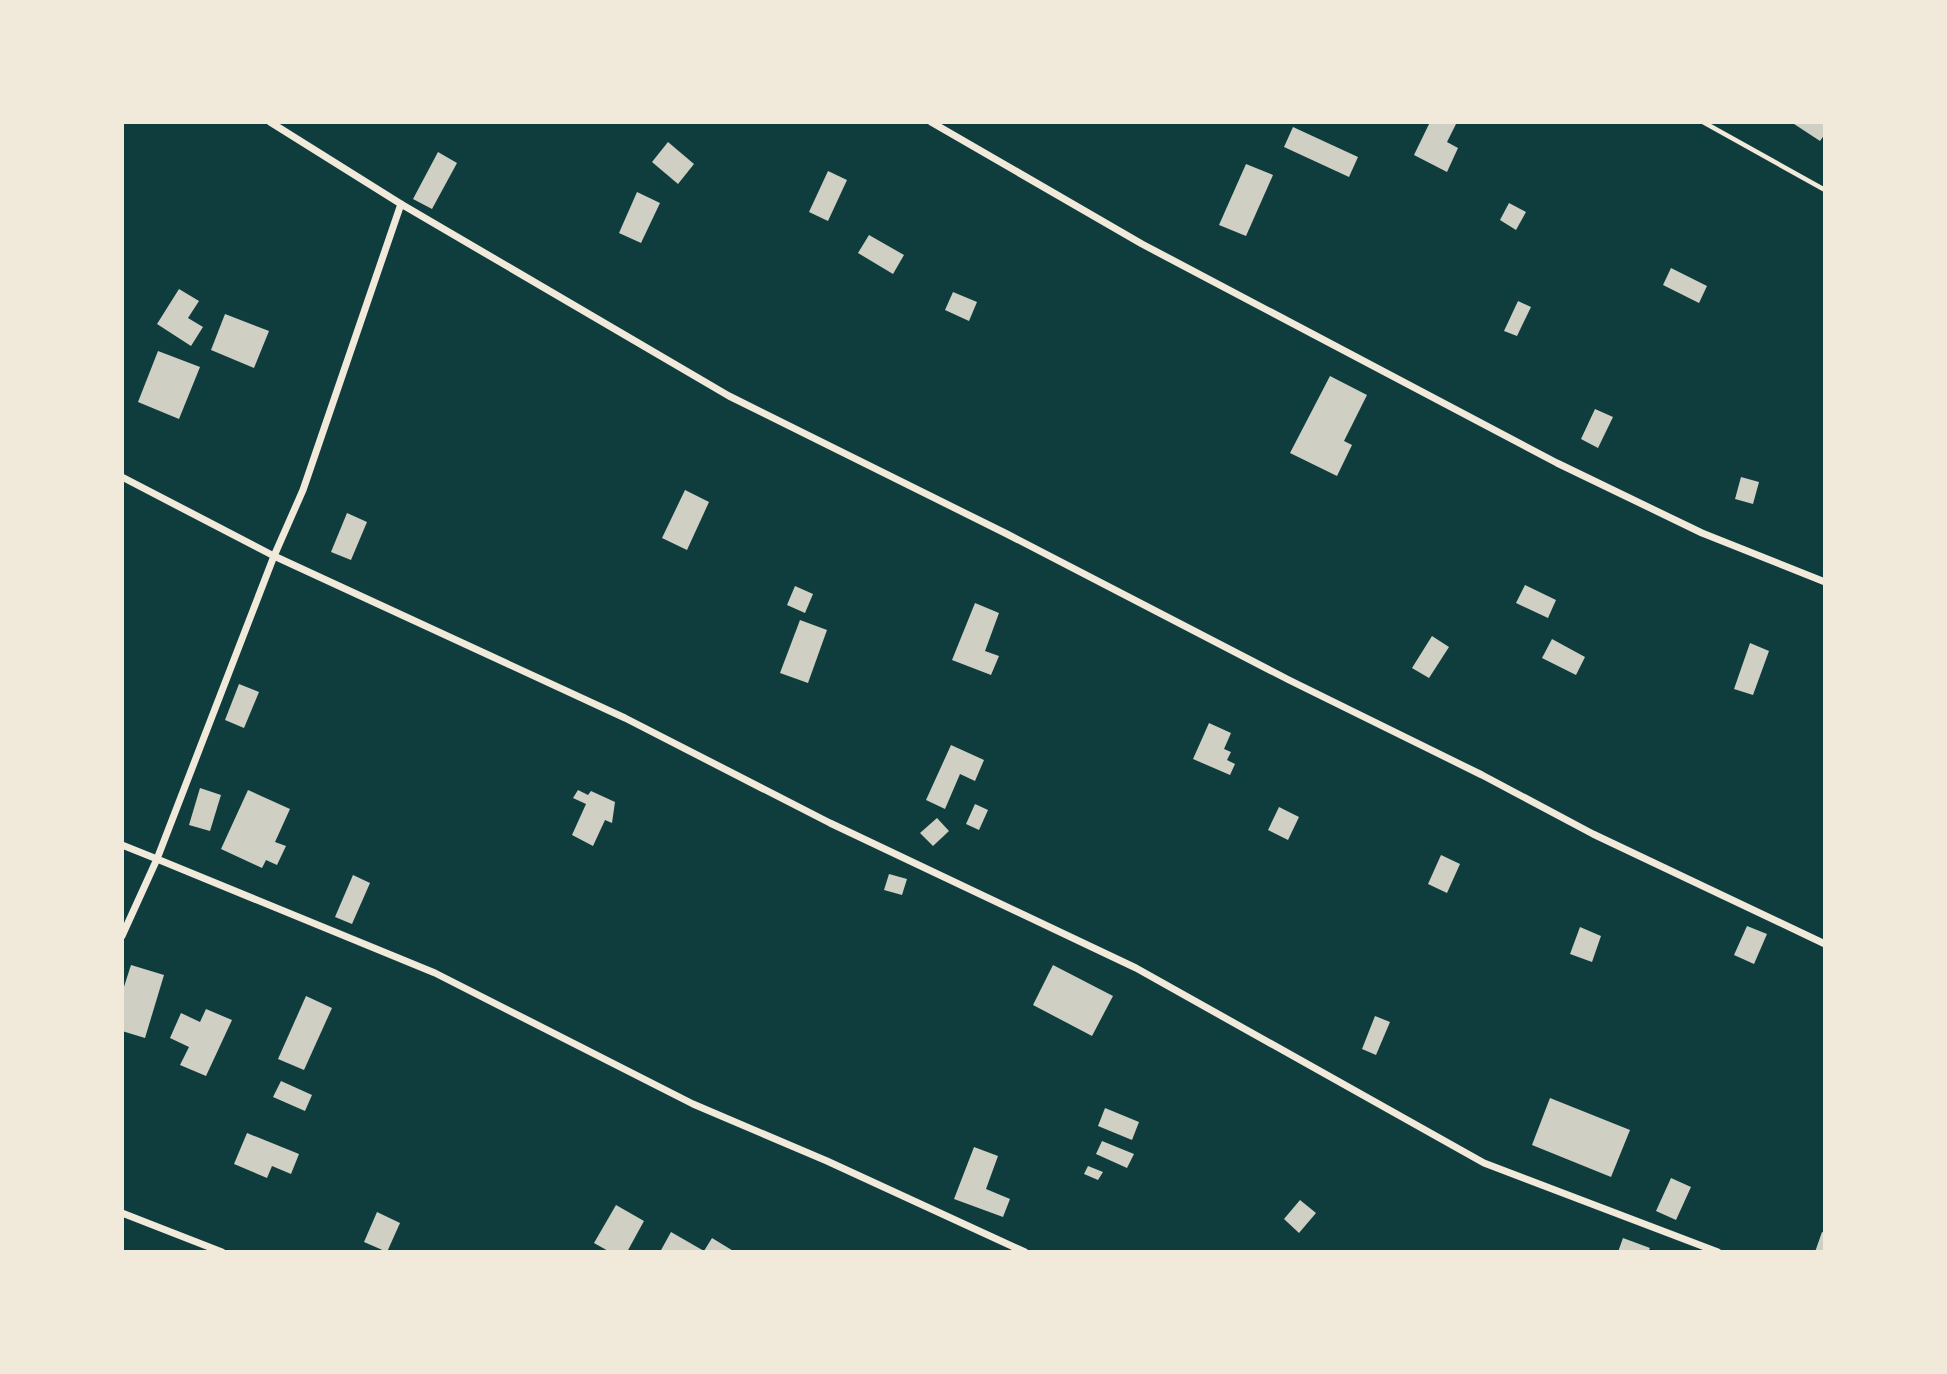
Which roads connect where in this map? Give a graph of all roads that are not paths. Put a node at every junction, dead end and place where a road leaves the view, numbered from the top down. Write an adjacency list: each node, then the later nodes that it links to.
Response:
1 (270, 122): 3 (street)
2 (931, 122): 6 (street)
3 (401, 204): 5 (street); 10 (street)
4 (122, 477): 5 (street)
5 (274, 556): 8 (street); 14 (street)
6 (1825, 582)
7 (122, 845): 8 (street)
8 (157, 859): 9 (street); 13 (street)
9 (122, 936)
10 (1825, 944)
11 (122, 1213): 12 (street)
12 (222, 1251)
13 (1026, 1251)
14 (1718, 1251)

